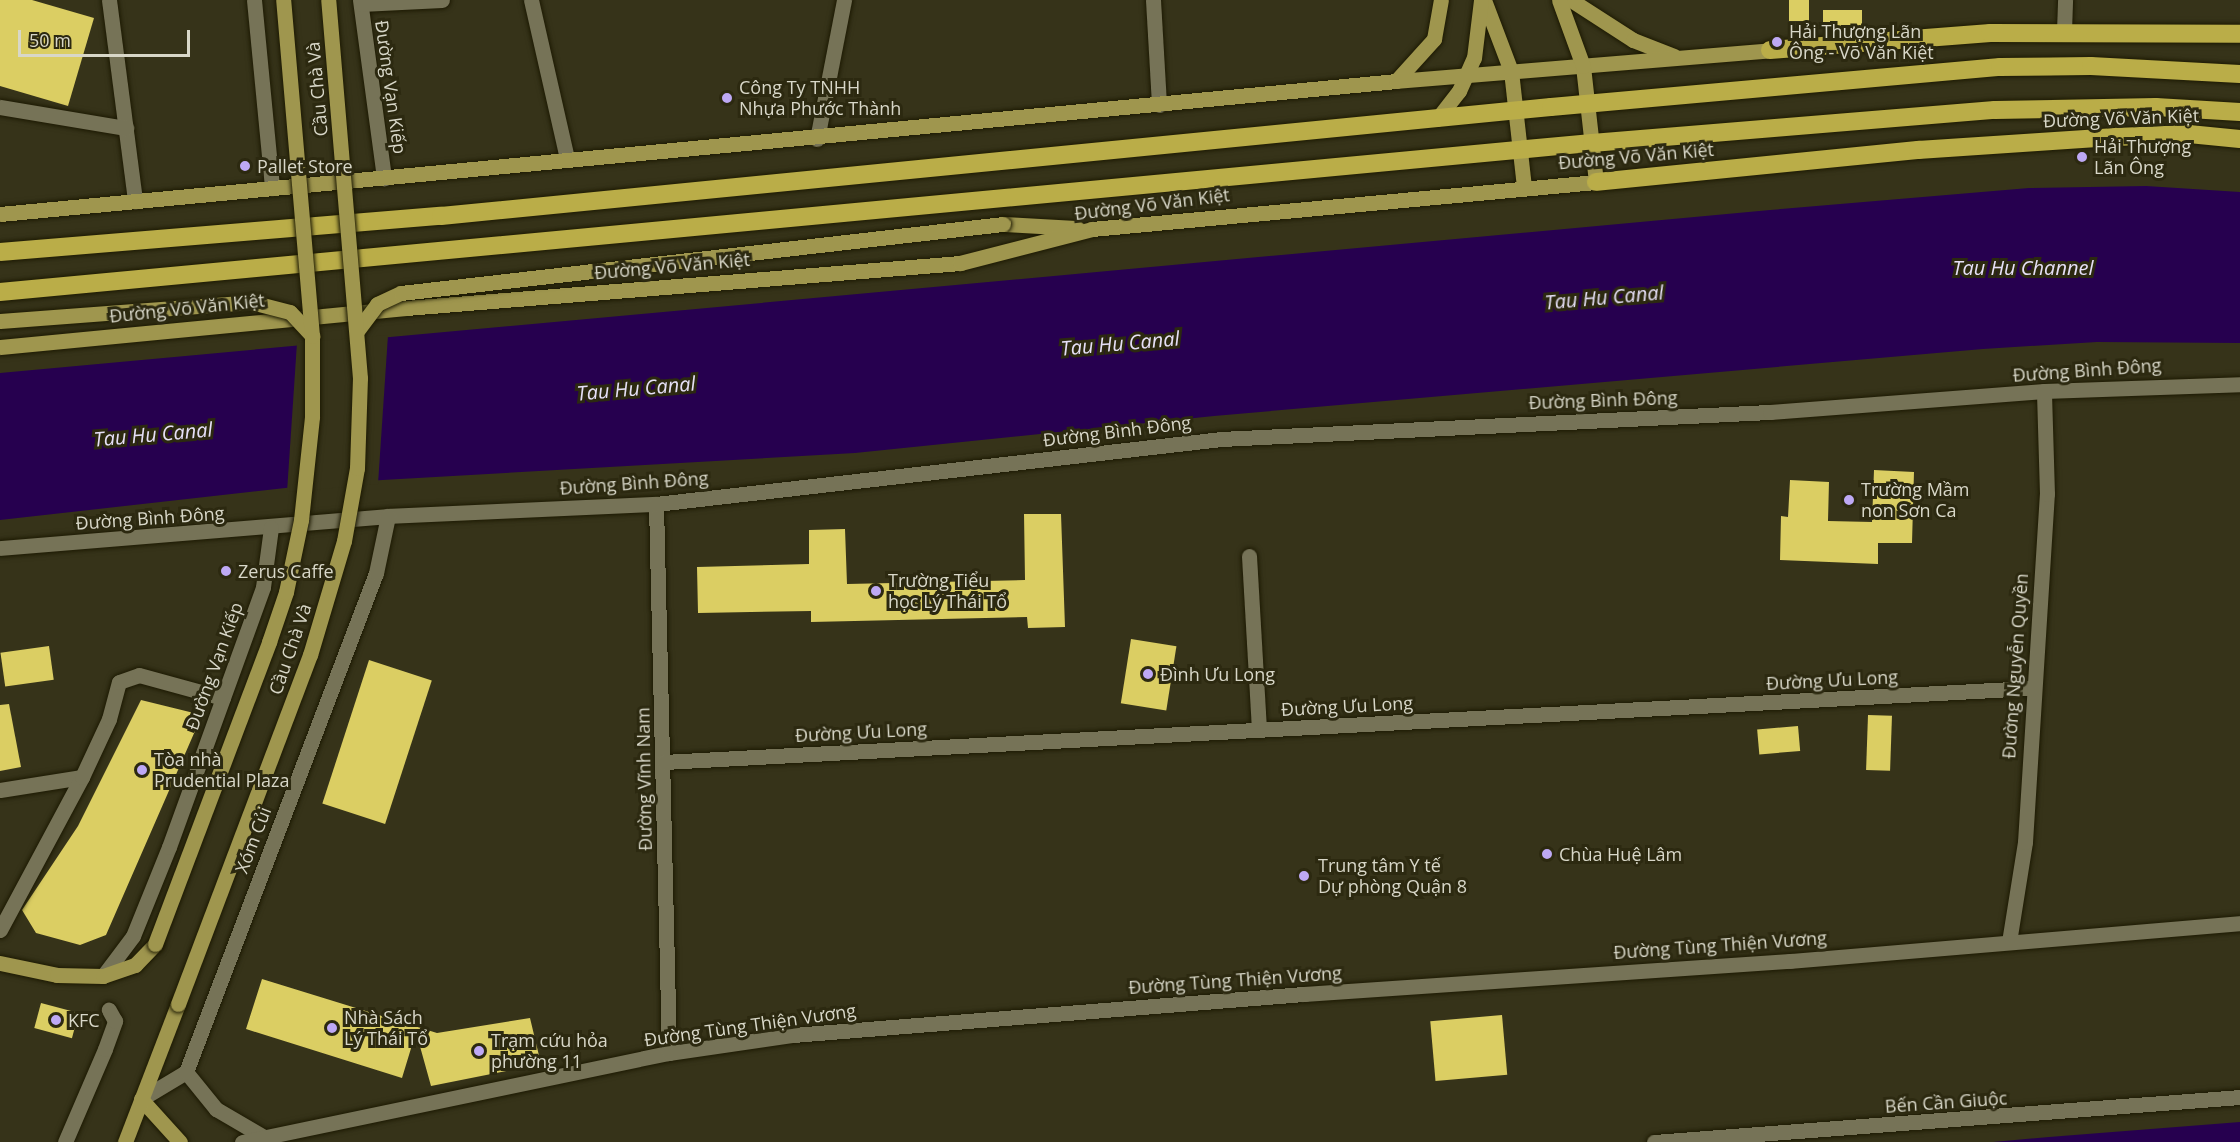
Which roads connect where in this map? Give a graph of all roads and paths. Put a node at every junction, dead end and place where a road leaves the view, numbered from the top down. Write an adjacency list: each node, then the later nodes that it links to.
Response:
1 (109, 0): 30 (street)
2 (254, 0): 39 (street)
3 (283, 0): 47 (main road, Cầu Chà Và, bridge)
4 (328, 0): 46 (main road, Cầu Chà Và, bridge)
5 (442, 0): 14 (street)
6 (531, 0): 35 (street)
7 (844, 0): 31 (street)
8 (1153, 0): 25 (street)
9 (1441, 0): 23 (main road)
10 (1482, 0): 20 (main road); 22 (main road)
11 (1559, 0): 19 (main road)
12 (1571, 0): 18 (main road)
13 (2065, 0): 15 (street)
14 (360, 2): 36 (street, Đường Vạn Kiếp)
15 (2064, 32): 16 (highway); 17 (highway)
16 (2240, 34)
17 (1770, 50): 18 (main road)
18 (1679, 58): 19 (main road)
19 (1583, 66): 20 (main road); 24 (main road)
20 (1511, 71): 22 (main road); 27 (main road)
21 (2240, 74): 24 (highway)
22 (1467, 75): 23 (main road); 29 (main road)
23 (1396, 81): 25 (main road)
24 (1587, 103): 27 (highway); 33 (main road)
25 (1159, 105): 31 (main road)
26 (0, 107): 30 (street)
27 (1515, 111): 29 (highway); 34 (main road)
28 (2240, 112): 33 (highway, Đường Võ Văn Kiệt)
29 (1437, 119): 43 (highway)
30 (126, 128): 40 (street)
31 (817, 139): 35 (main road)
32 (2240, 139): 37 (highway, Đường Võ Văn Kiệt)
33 (1592, 143): 34 (highway, Đường Võ Văn Kiệt); 37 (main road)
34 (1520, 150): 38 (main road); 44 (highway, Đường Võ Văn Kiệt)
35 (567, 159): 36 (main road)
36 (384, 178): 39 (main road)
37 (1596, 182): 38 (main road, Đường Võ Văn Kiệt)
38 (1524, 187): 42 (main road, Đường Võ Văn Kiệt)
39 (272, 188): 40 (main road)
40 (135, 201): 41 (main road)
41 (0, 214)
42 (1092, 229): 46 (main road, bridge); 48 (main road, Đường Võ Văn Kiệt)
43 (0, 252)
44 (0, 292)
45 (0, 321): 47 (main road, bridge)
46 (357, 330): 71 (main road, Cầu Chà Và, bridge)
47 (312, 336): 66 (main road, Cầu Chà Và, bridge)
48 (0, 347)
49 (2240, 384): 50 (street, Đường Bình Đông)
50 (2044, 391): 51 (street, Đường Bình Đông); 56 (street, Đường Nguyễn Quyền)
51 (656, 504): 52 (street, Đường Bình Đông); 59 (street, Đường Vĩnh Nam)
52 (388, 516): 53 (street, Đường Bình Đông); 69 (street, Xóm Củi)
53 (271, 528): 54 (street, Đường Bình Đông); 57 (street, Đường Vạn Kiếp)
54 (0, 548)
55 (1249, 556): 58 (street)
56 (2032, 688): 58 (street, Đường Ưu Long); 64 (street, Đường Nguyễn Quyền)
57 (223, 698): 60 (street); 66 (street, Đường Vạn Kiếp)
58 (1259, 730): 59 (street, Đường Ưu Long)
59 (664, 762): 68 (street, Đường Vĩnh Nam)
60 (82, 777): 61 (street); 63 (street)
61 (0, 790)
62 (2240, 923): 64 (street, Đường Tùng Thiện Vương)
63 (0, 930)
64 (2009, 942): 68 (street, Đường Tùng Thiện Vương)
65 (0, 963): 66 (main road)
66 (103, 976)
67 (109, 1010): 73 (street)
68 (669, 1053): 72 (street, Đường Tùng Thiện Vương)
69 (186, 1072): 71 (street); 72 (street)
70 (2240, 1097): 77 (street, Bến Cần Giuộc)
71 (141, 1098): 74 (main road, Cầu Chà Và); 75 (main road)
72 (264, 1137): 76 (street, Đường Tùng Thiện Vương)
73 (65, 1142)
74 (125, 1142)
75 (180, 1142)
76 (242, 1142)
77 (1654, 1142)

